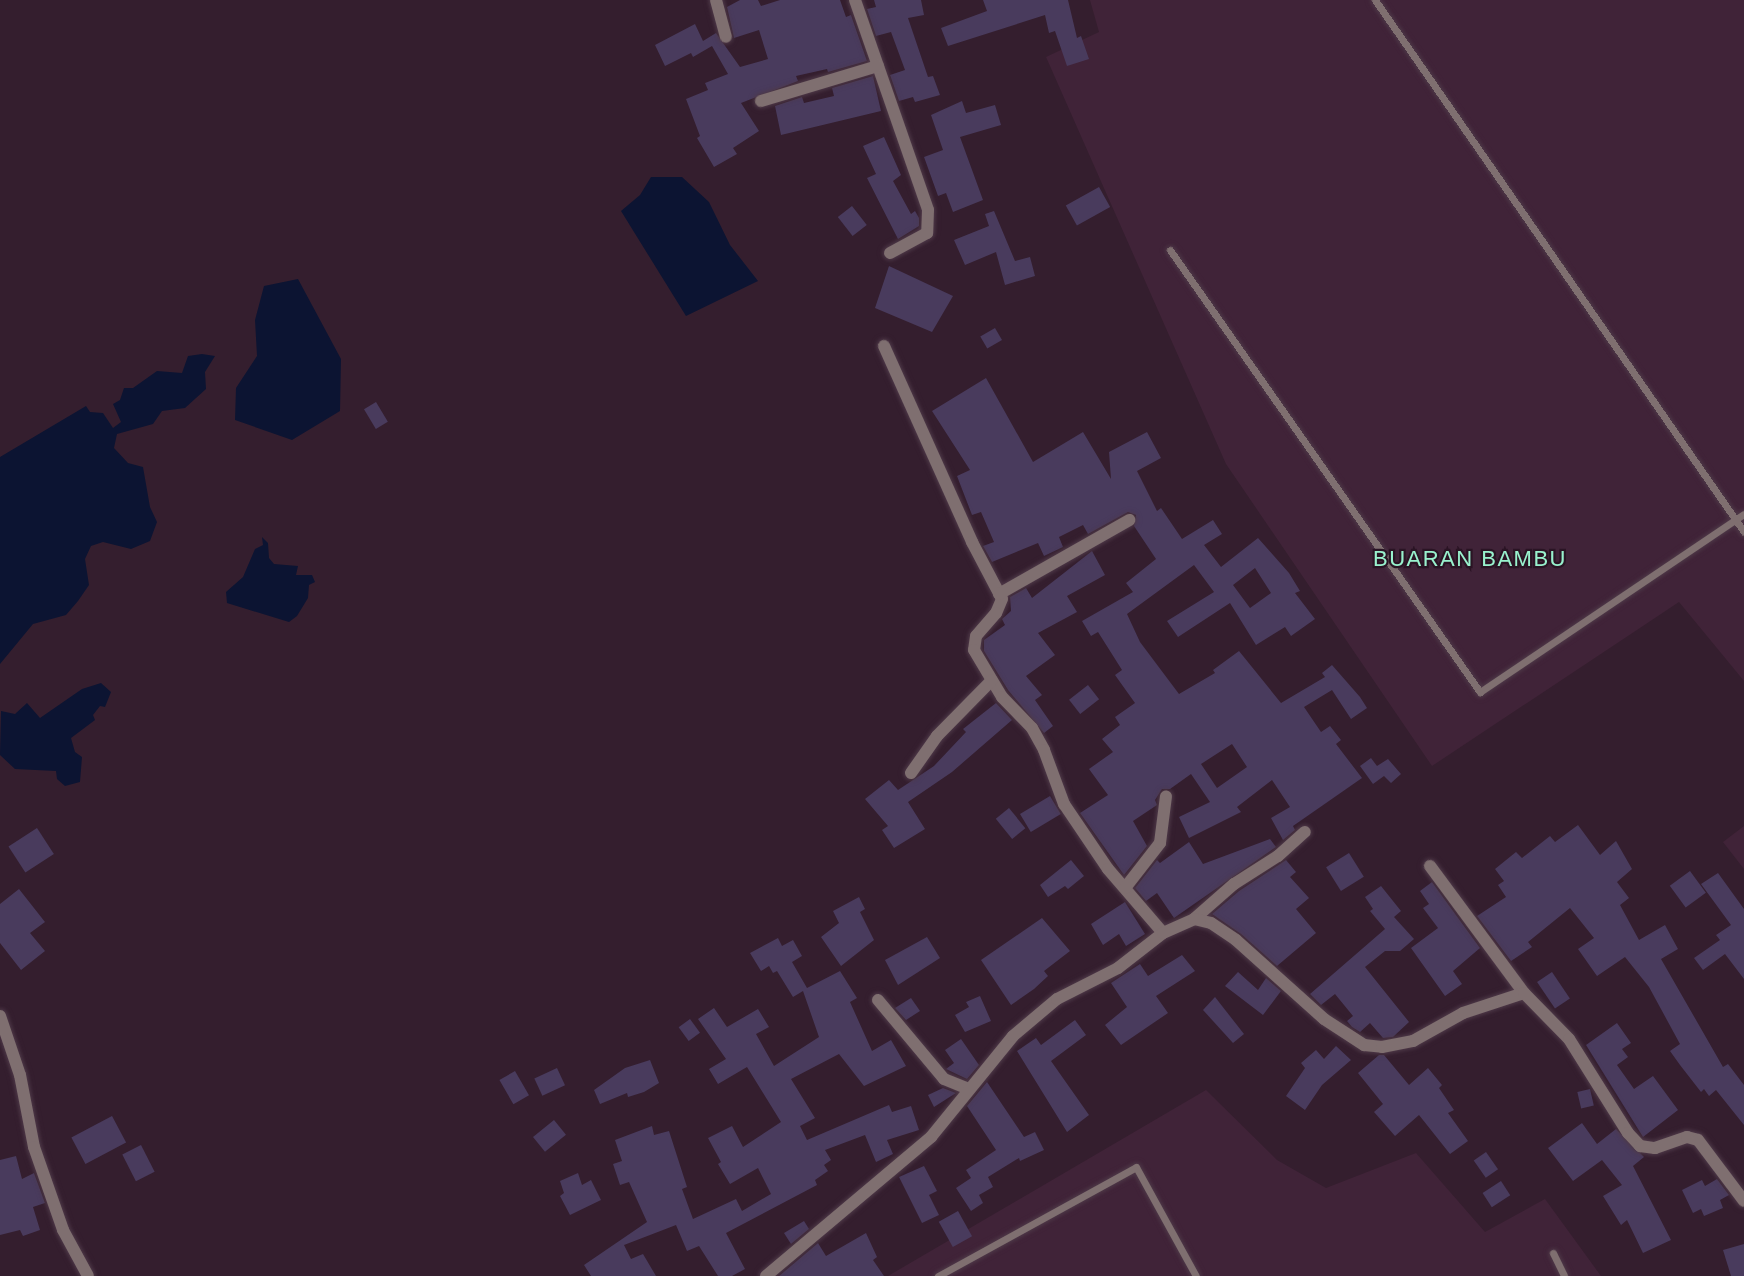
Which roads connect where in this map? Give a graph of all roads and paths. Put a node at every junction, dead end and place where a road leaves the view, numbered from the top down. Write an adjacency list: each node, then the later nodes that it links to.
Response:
1 (716, 0): 4 (street)
2 (855, 0): 5 (street)
3 (1375, 0): 12 (lane)
4 (726, 37)
5 (878, 66): 6 (street); 8 (street)
6 (761, 101)
7 (1170, 250): 12 (lane)
8 (890, 253)
9 (884, 346): 14 (street)
10 (1744, 514): 12 (lane)
11 (1129, 520): 14 (street)
12 (1736, 520): 13 (lane)
13 (1744, 532)
14 (999, 594): 15 (street)
15 (993, 680): 16 (street); 20 (street)
16 (911, 773)
17 (1166, 796): 20 (street)
18 (1305, 832): 21 (street)
19 (1430, 866): 23 (street)
20 (1125, 888): 22 (street)
21 (1194, 919): 22 (street); 23 (street)
22 (1163, 933): 26 (street)
23 (1524, 993): 27 (street)
24 (878, 1000): 26 (street)
25 (0, 1016): 29 (street)
26 (969, 1089): 30 (street)
27 (1744, 1201)
28 (1553, 1253): 33 (lane)
29 (88, 1276)
30 (766, 1276)
31 (938, 1276): 32 (lane)
32 (1196, 1276)
33 (1564, 1276)

